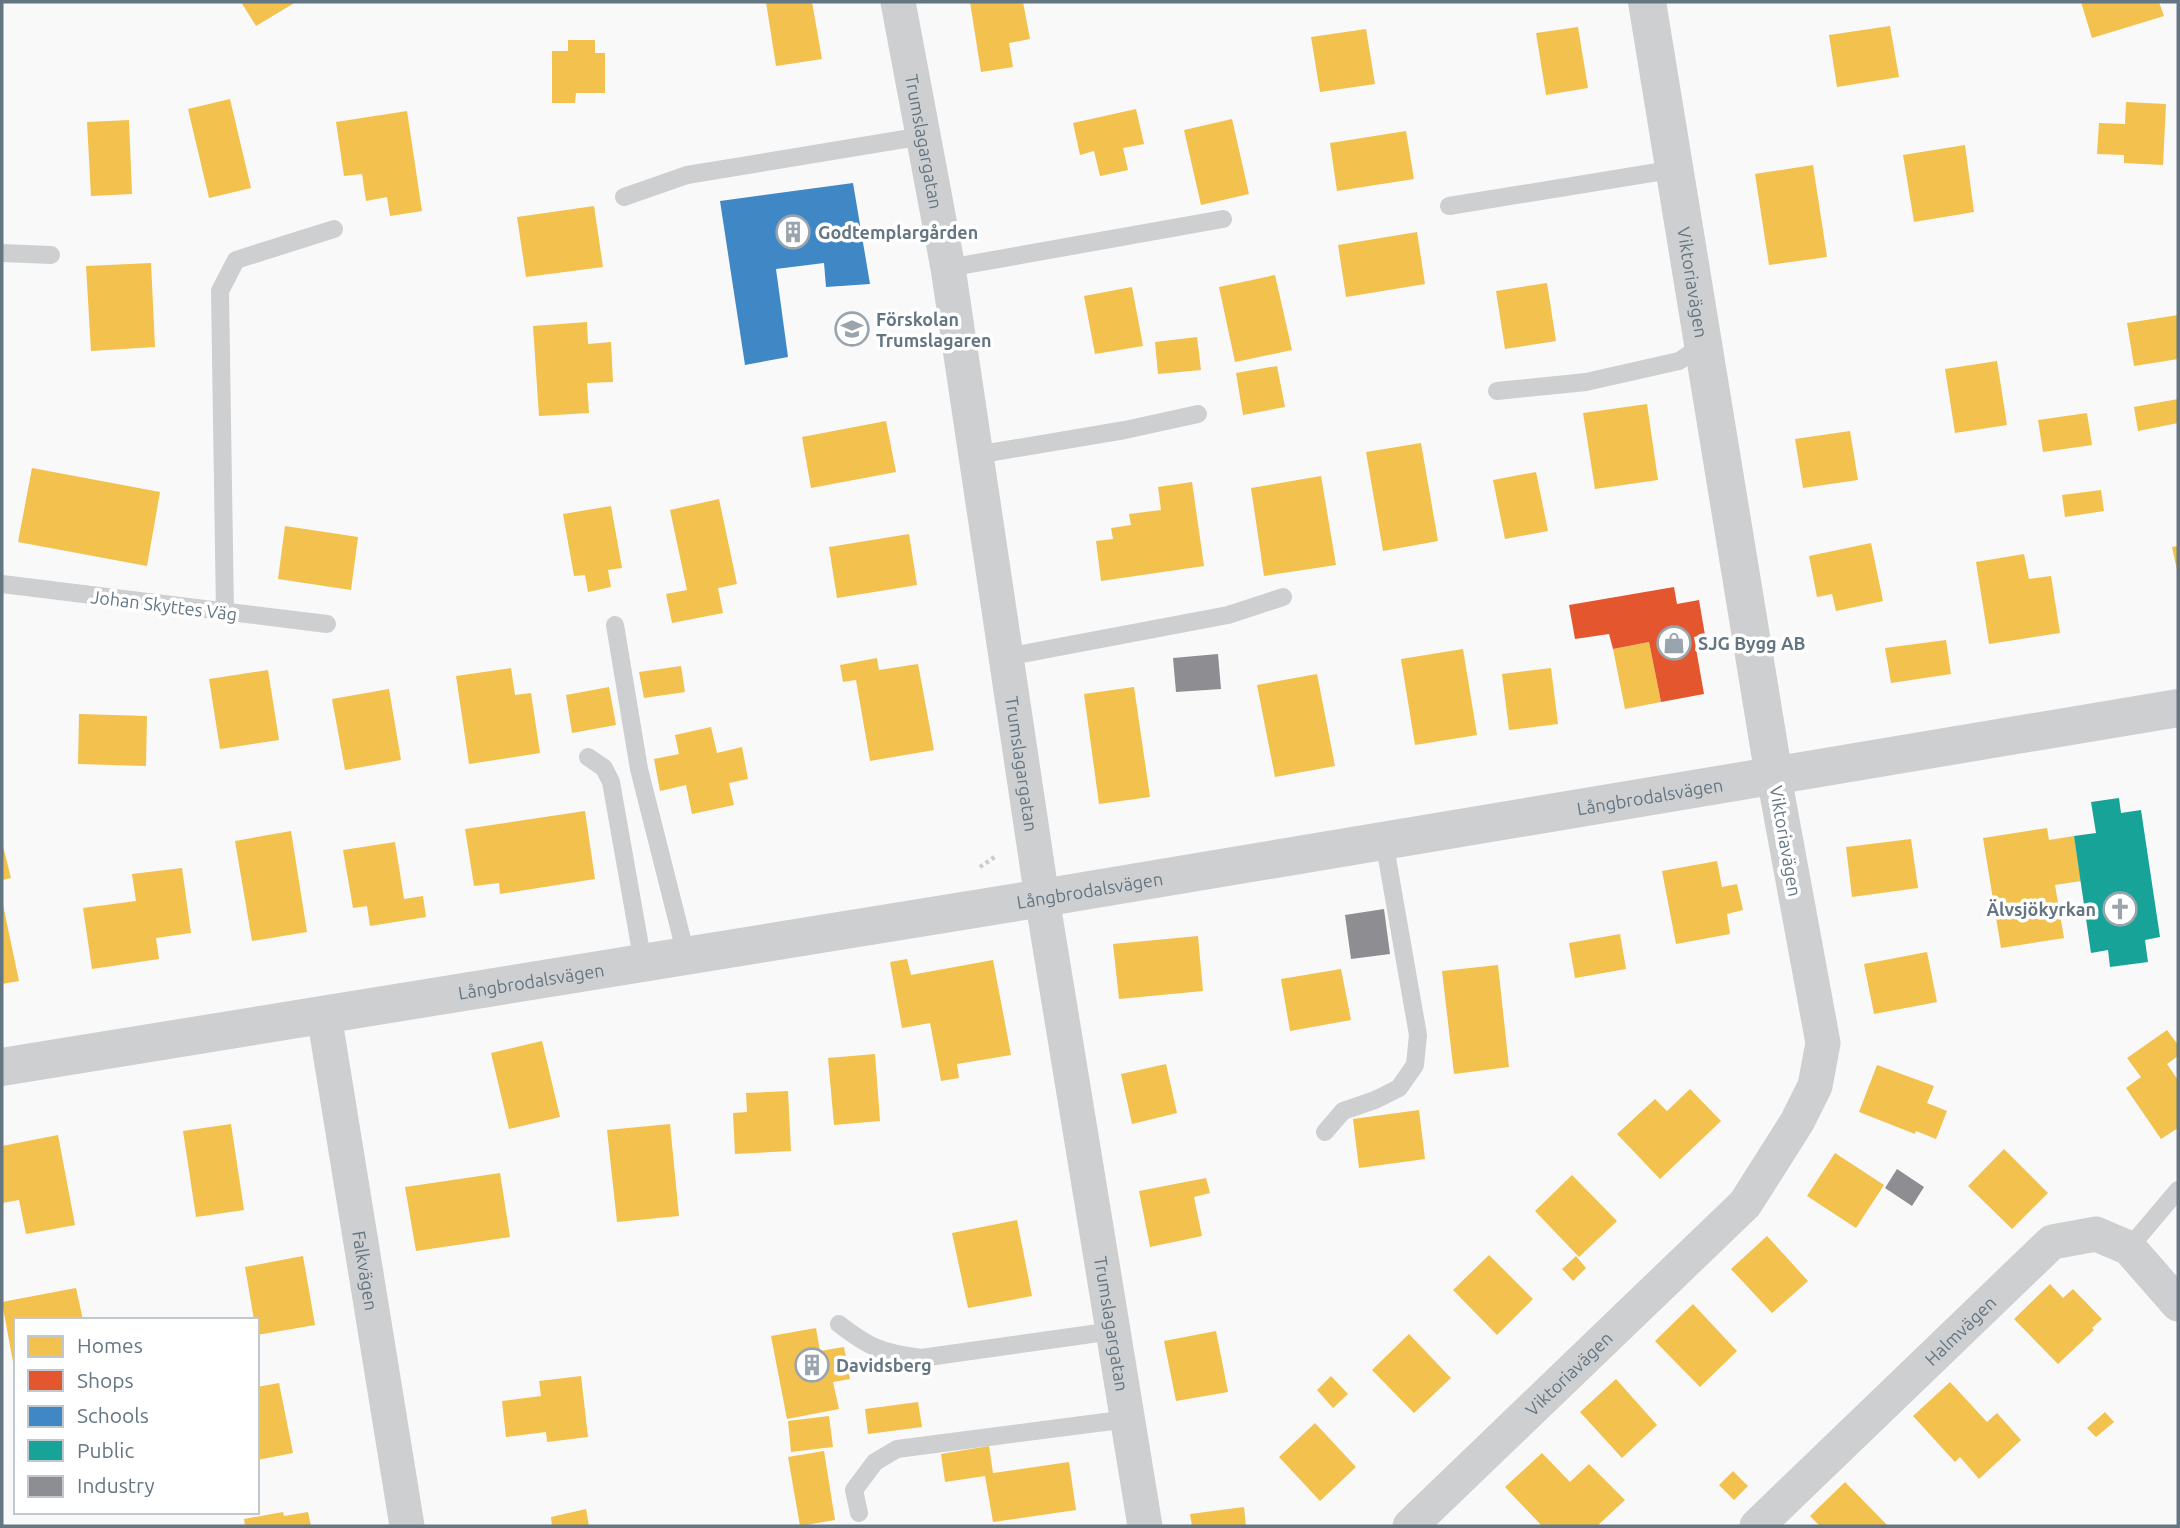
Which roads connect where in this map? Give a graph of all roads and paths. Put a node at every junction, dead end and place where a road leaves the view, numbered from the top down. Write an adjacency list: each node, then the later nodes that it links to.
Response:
1 (898, 2): 3 (street, Trumslagargatan)
2 (1647, 2): 4 (street, Viktoriavägen)
3 (923, 135): 5 (lane); 11 (street, Trumslagargatan)
4 (1675, 169): 6 (lane); 12 (street, Viktoriavägen)
5 (624, 197)
6 (1449, 206)
7 (1223, 219): 11 (lane)
8 (334, 229): 18 (lane)
9 (2, 253): 10 (lane)
10 (51, 255)
11 (948, 268): 15 (street, Trumslagargatan)
12 (1705, 344): 13 (lane); 24 (street, Viktoriavägen)
13 (1497, 391)
14 (1198, 414): 15 (lane)
15 (976, 455): 21 (street, Trumslagargatan)
16 (2, 584): 18 (lane, Johan Skyttes Väg)
17 (1283, 597): 21 (lane)
18 (225, 613): 19 (lane, Johan Skyttes Väg)
19 (327, 624)
20 (615, 625): 29 (lane)
21 (1006, 657): 28 (street, Trumslagargatan)
22 (2178, 708): 24 (street, Långbrodalsvägen)
23 (588, 757): 30 (lane)
24 (1774, 777): 25 (street, Långbrodalsvägen); 43 (street, Viktoriavägen)
25 (1384, 841): 28 (street, Långbrodalsvägen); 33 (lane)
26 (998, 855): 27 (path)
27 (979, 867)
28 (1042, 898): 29 (street, Långbrodalsvägen); 38 (street, Trumslagargatan)
29 (686, 955): 30 (street, Långbrodalsvägen)
30 (643, 963): 31 (street, Långbrodalsvägen)
31 (324, 1015): 32 (street, Långbrodalsvägen); 41 (street, Falkvägen)
32 (2, 1067)
33 (1325, 1132)
34 (2178, 1189): 35 (lane)
35 (2129, 1248): 36 (street, Halmvägen); 44 (street, Halmvägen)
36 (2178, 1304)
37 (839, 1324): 38 (lane)
38 (1114, 1331): 39 (street, Trumslagargatan)
39 (1128, 1419): 40 (lane); 42 (street, Trumslagargatan)
40 (859, 1513)
41 (407, 1526)
42 (1145, 1526)
43 (1410, 1526)
44 (1757, 1526)

